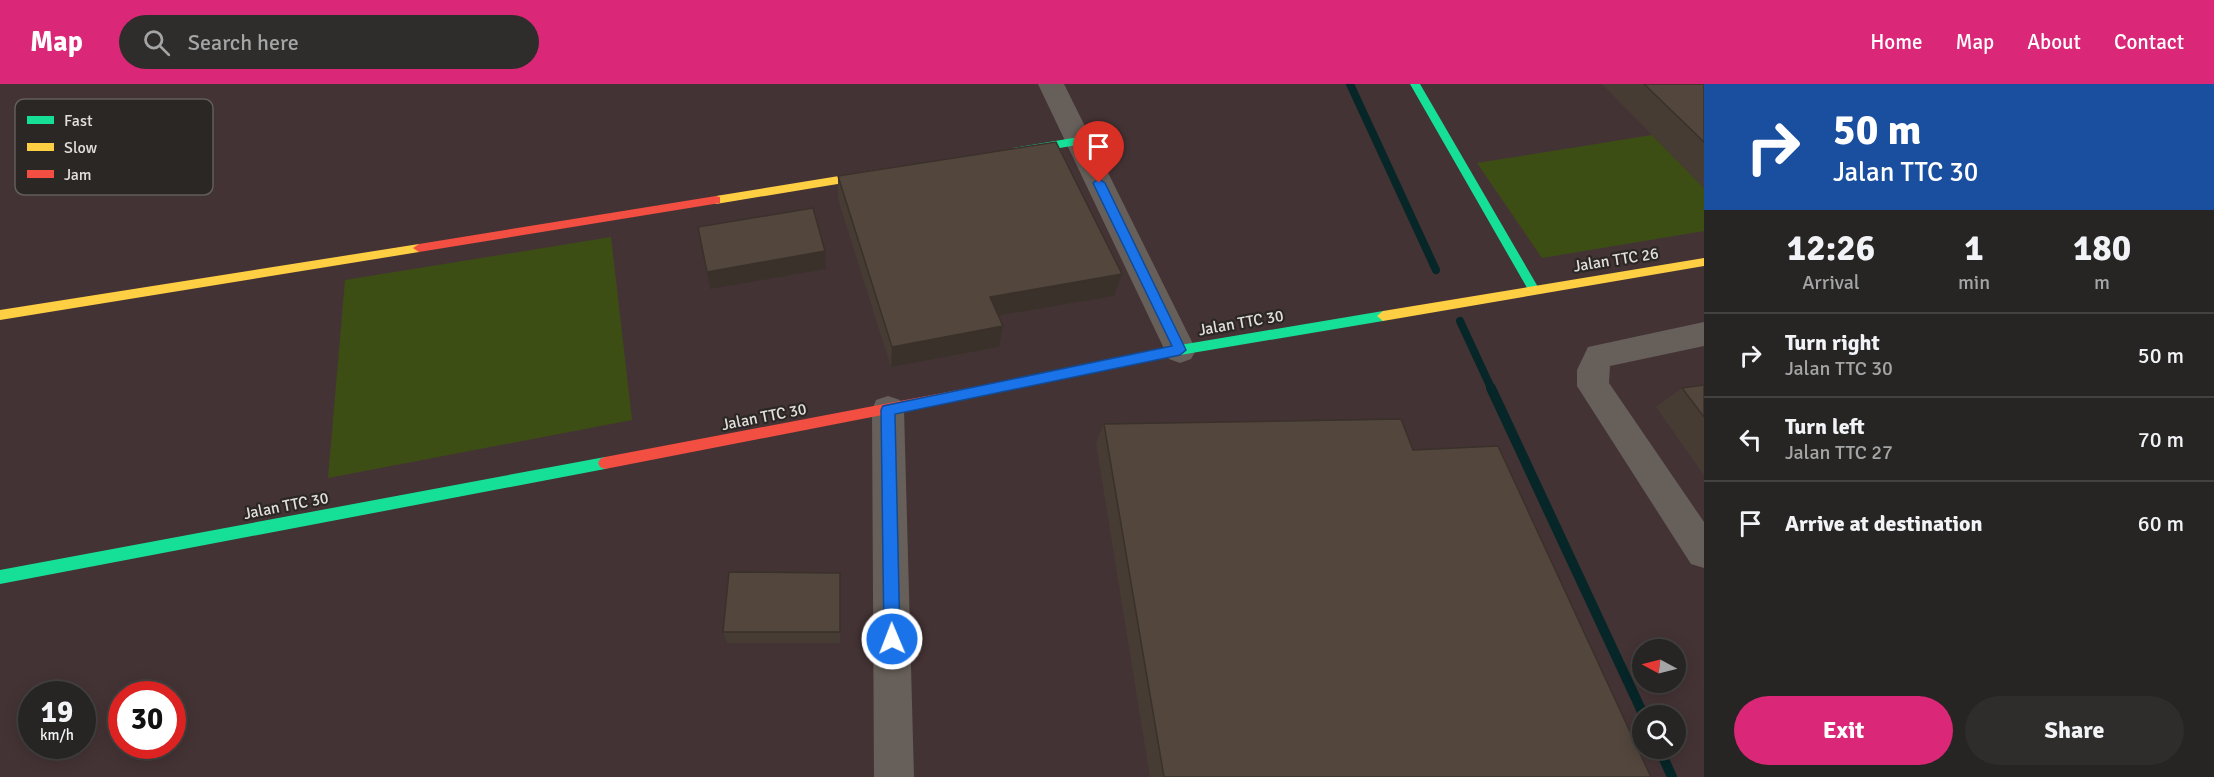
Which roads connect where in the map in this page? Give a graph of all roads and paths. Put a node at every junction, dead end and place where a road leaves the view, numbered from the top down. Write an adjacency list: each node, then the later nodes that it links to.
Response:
1 (1051, 84): 3 (street)
2 (1415, 84): 7 (street)
3 (1079, 141): 4 (street); 10 (street)
4 (997, 154)
5 (891, 171): 8 (street)
6 (1704, 262): 7 (street, Jalan TTC 26)
7 (1534, 290): 10 (street, Jalan TTC 30)
8 (0, 315)
9 (1704, 334): 12 (street)
10 (1180, 350): 11 (street, Jalan TTC 30)
11 (888, 410): 13 (street, Jalan TTC 30); 14 (street)
12 (1704, 552)
13 (0, 577)
14 (894, 777)

